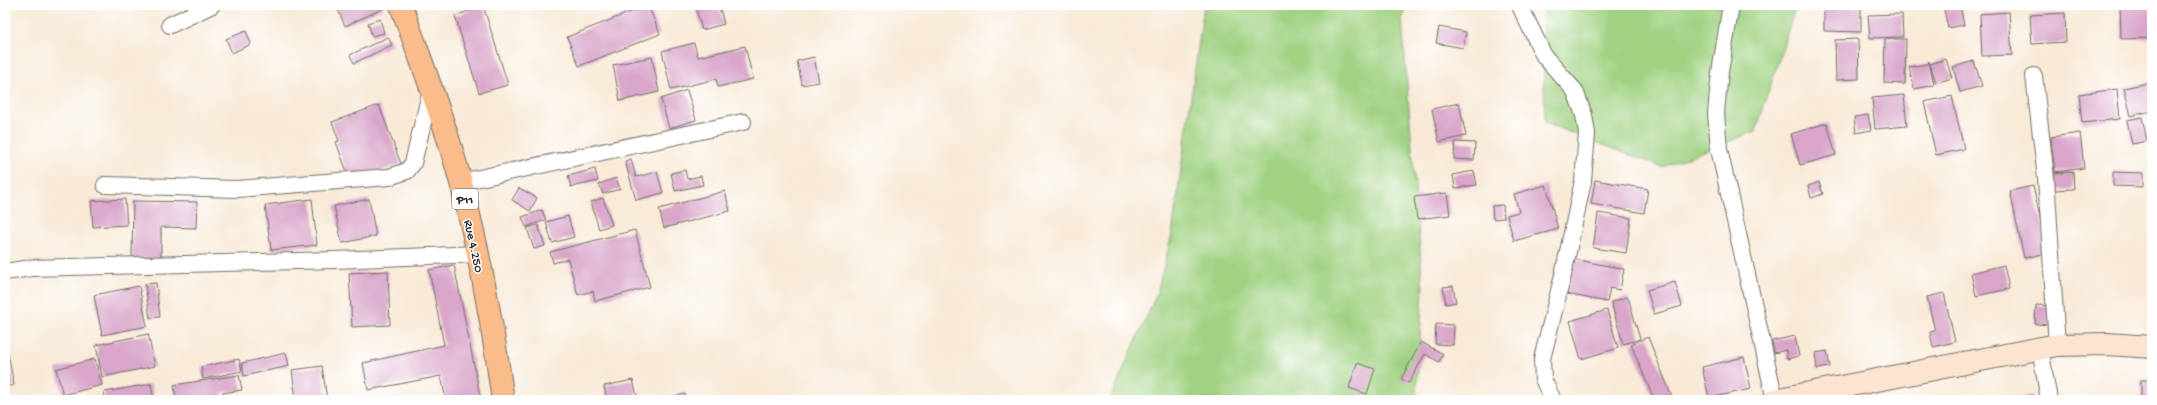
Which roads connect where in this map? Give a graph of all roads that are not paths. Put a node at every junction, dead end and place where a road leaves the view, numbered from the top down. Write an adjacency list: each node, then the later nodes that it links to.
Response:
1 (212, 5): 5 (street)
2 (401, 5): 7 (main road, Rue 4.250 / P11)
3 (1732, 5): 15 (street)
4 (1521, 8): 17 (street)
5 (170, 25)
6 (2034, 76): 13 (street)
7 (431, 90): 9 (main road, Rue 4.250 / P11); 10 (street)
8 (743, 122): 9 (street)
9 (461, 182): 11 (main road, Rue 4.250 / P11)
10 (105, 185)
11 (478, 254): 12 (street); 16 (main road, Rue 4.250 / P11)
12 (5, 272)
13 (2049, 347): 14 (street); 15 (street); 18 (street)
14 (2152, 347)
15 (1785, 399)
16 (503, 400)
17 (1553, 400)
18 (2049, 400)

